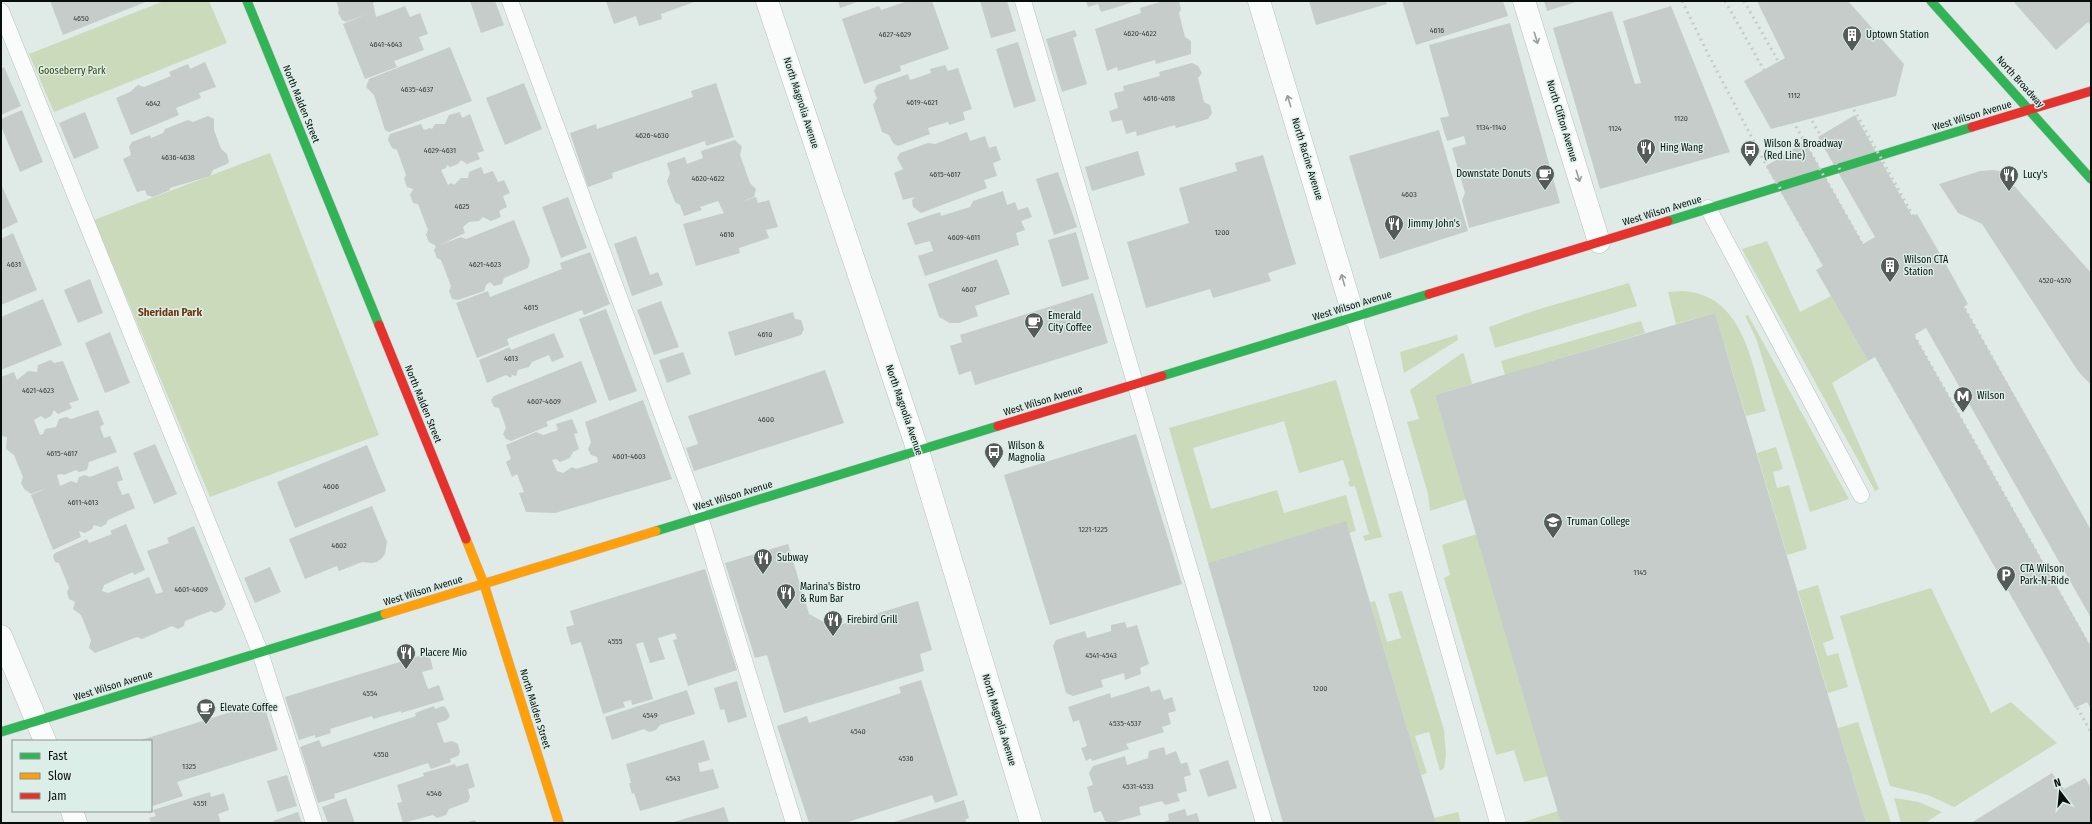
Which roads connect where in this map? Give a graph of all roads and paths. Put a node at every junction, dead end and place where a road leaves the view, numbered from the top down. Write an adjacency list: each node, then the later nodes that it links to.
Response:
1 (247, 1): 19 (street, North Malden Street)
2 (510, 1): 18 (lane)
3 (767, 1): 16 (street, North Magnolia Avenue)
4 (1023, 1): 15 (lane)
5 (1259, 1): 14 (street, North Racine Avenue, one-way to 5)
6 (1524, 1): 13 (street, North Clifton Avenue, one-way to 13)
7 (1931, 1): 10 (street, North Broadway)
8 (1, 11): 21 (lane)
9 (2091, 91): 10 (street, West Wilson Avenue)
10 (2030, 110): 11 (street, North Broadway); 12 (street, West Wilson Avenue)
11 (2091, 179)
12 (1708, 208): 13 (street, West Wilson Avenue); 17 (lane)
13 (1599, 242): 14 (street, West Wilson Avenue)
14 (1354, 317): 15 (street, West Wilson Avenue); 32 (lane)
15 (1135, 384): 16 (street, West Wilson Avenue); 31 (lane)
16 (918, 451): 18 (street, West Wilson Avenue); 30 (street, North Magnolia Avenue)
17 (1861, 495)
18 (700, 517): 19 (street, West Wilson Avenue); 29 (lane)
19 (484, 584): 21 (street, West Wilson Avenue); 28 (street, North Malden Street)
20 (1, 636): 22 (street)
21 (260, 652): 22 (street, West Wilson Avenue); 27 (lane)
22 (36, 721): 23 (street, West Wilson Avenue); 24 (street)
23 (1, 732)
24 (44, 740)
25 (72, 812): 26 (street)
26 (76, 823)
27 (314, 823)
28 (559, 823)
29 (794, 823)
30 (1031, 823)
31 (1264, 823)
32 (1498, 823)

